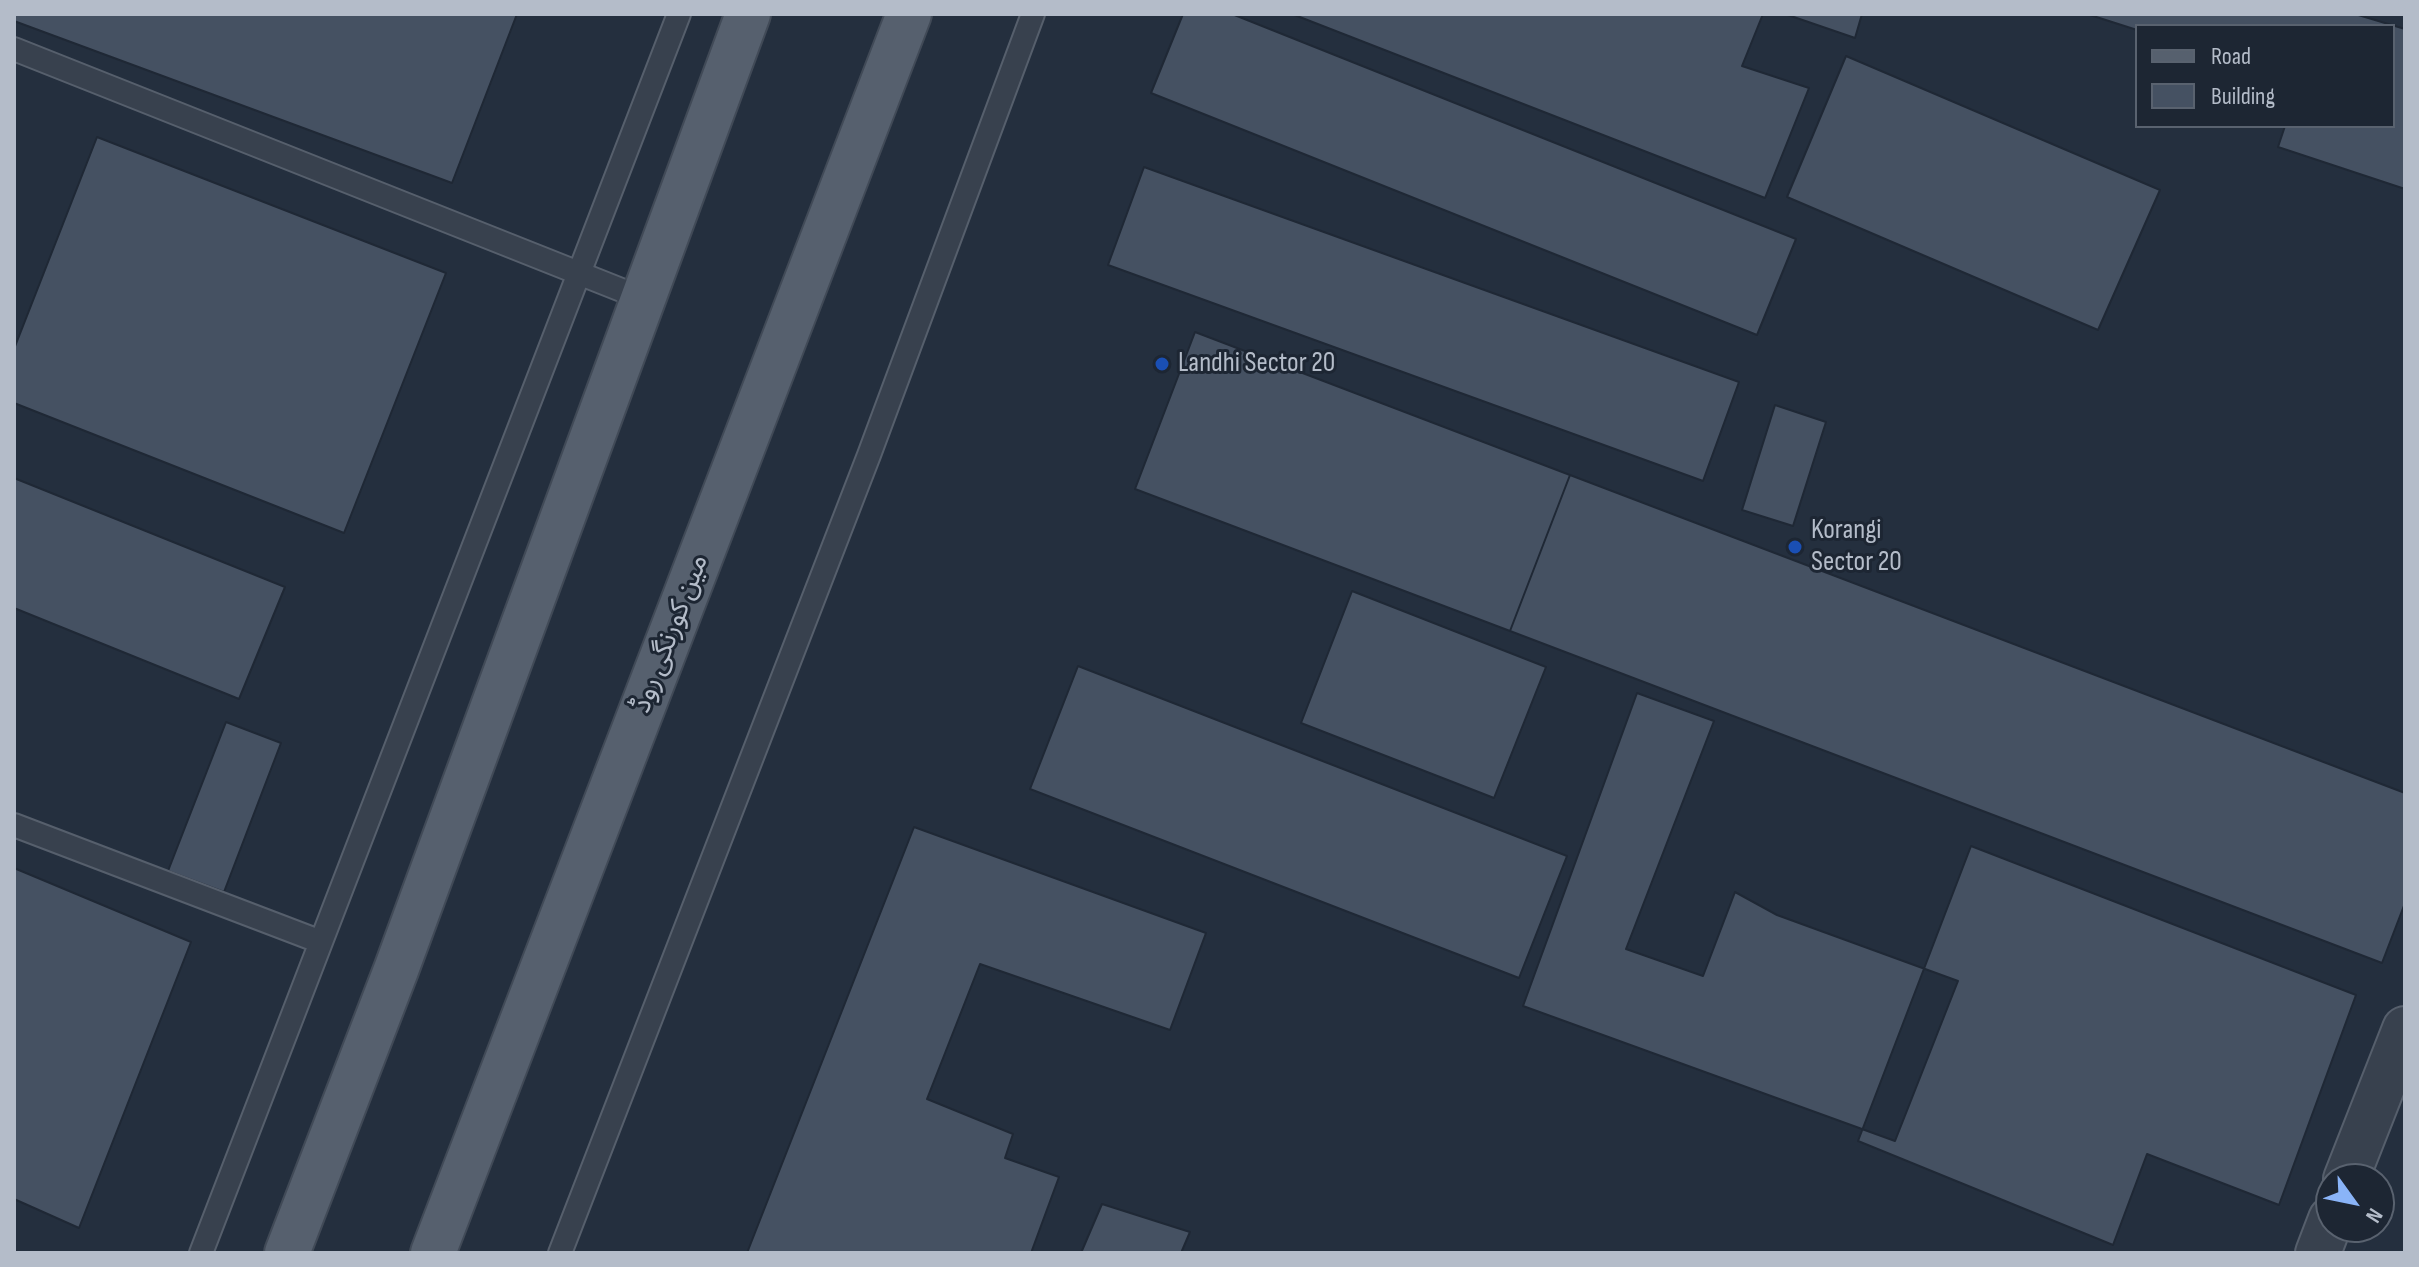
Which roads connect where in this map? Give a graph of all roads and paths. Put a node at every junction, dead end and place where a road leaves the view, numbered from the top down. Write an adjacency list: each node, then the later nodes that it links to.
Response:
1 (679, 14): 6 (lane)
2 (748, 14): 7 (main road)
3 (909, 14): 14 (main road, مین کورنگی روڈ)
4 (1033, 14): 15 (lane)
5 (14, 49): 6 (lane)
6 (579, 272): 7 (lane); 9 (lane)
7 (644, 299): 13 (main road)
8 (14, 825): 9 (lane)
9 (321, 942): 12 (lane)
10 (2405, 1029): 11 (street)
11 (2352, 1163)
12 (201, 1253)
13 (287, 1253)
14 (433, 1253)
15 (560, 1253)

